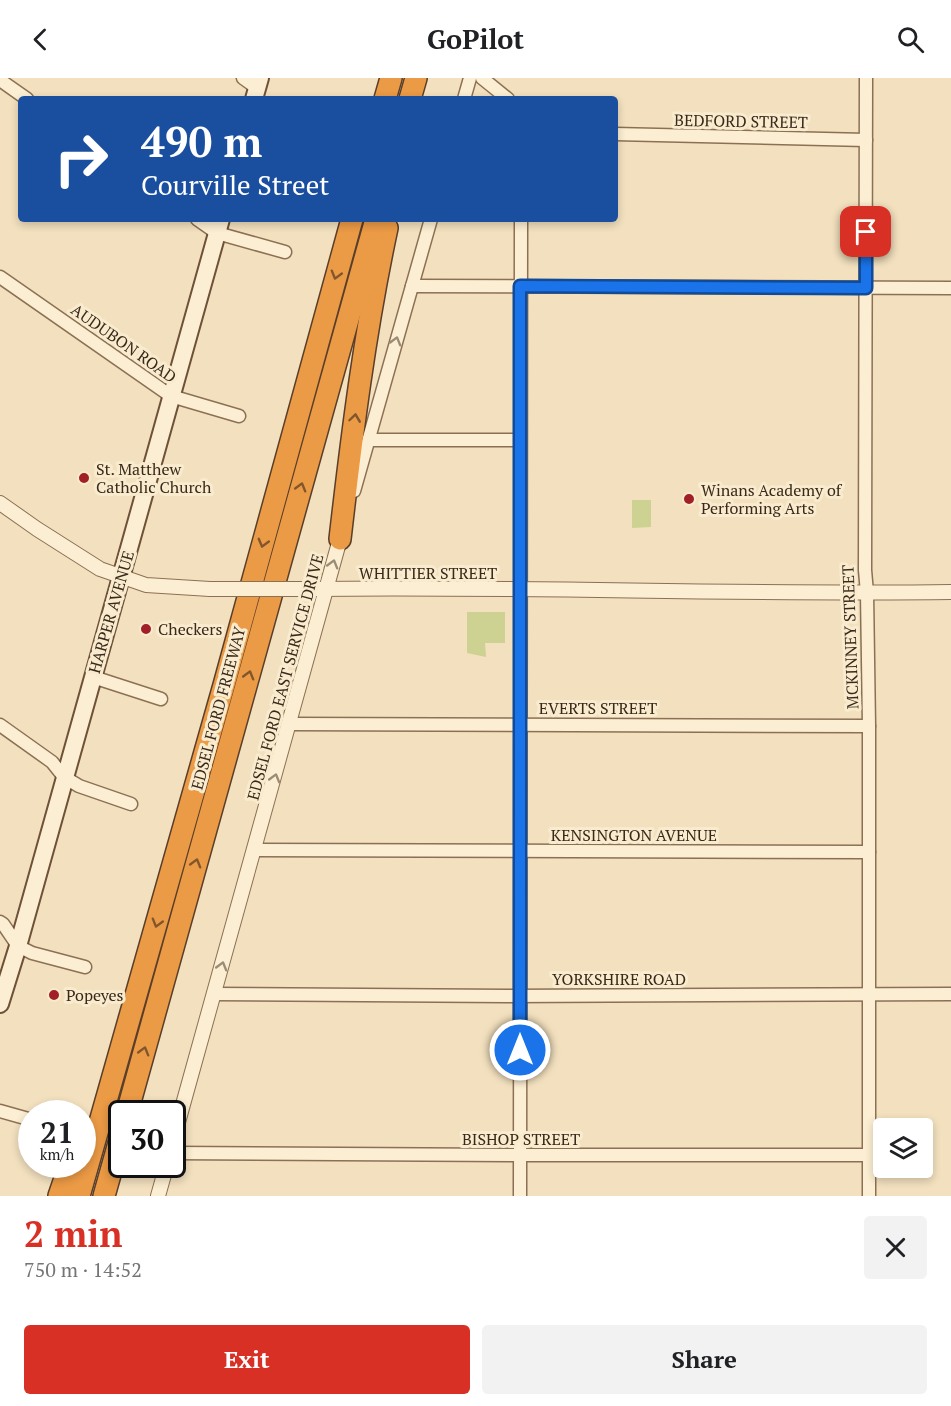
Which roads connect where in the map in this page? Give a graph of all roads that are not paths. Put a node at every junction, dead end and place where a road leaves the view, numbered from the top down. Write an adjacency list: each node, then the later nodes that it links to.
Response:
1 (391, 78): 8 (highway)
2 (416, 78): 9 (highway)
3 (470, 78): 10 (street)
4 (482, 78): 11 (street)
5 (866, 78): 13 (street, MCKINNEY STREET)
6 (0, 80): 7 (street)
7 (23, 96)
8 (386, 96)
9 (411, 96)
10 (465, 96)
11 (504, 96)
12 (618, 135): 13 (street, BEDFORD STREET)
13 (866, 140): 24 (street, MCKINNEY STREET)
14 (351, 222): 56 (highway, EDSEL FORD FREEWAY, one-way to 56)
15 (375, 222): 58 (highway, EDSEL FORD FREEWAY, one-way to 15)
16 (388, 222): 31 (highway, one-way to 16)
17 (430, 222): 22 (street, EDSEL FORD EAST SERVICE DRIVE)
18 (521, 222): 23 (street)
19 (219, 226): 20 (street); 26 (main road, HARPER AVENUE)
20 (285, 252)
21 (0, 277): 26 (street, AUDUBON ROAD)
22 (412, 286): 23 (street); 28 (street, EDSEL FORD EAST SERVICE DRIVE, one-way to 22)
23 (520, 286): 24 (street); 29 (street)
24 (866, 288): 25 (street); 35 (street, MCKINNEY STREET)
25 (951, 288)
26 (171, 396): 27 (street, AUDUBON ROAD); 32 (main road, HARPER AVENUE)
27 (239, 416)
28 (369, 440): 29 (street); 31 (street, EDSEL FORD EAST SERVICE DRIVE)
29 (520, 440): 34 (street)
30 (0, 503): 32 (street, WHITTIER STREET)
31 (340, 539): 33 (street, EDSEL FORD EAST SERVICE DRIVE, one-way to 31)
32 (121, 576): 33 (street, WHITTIER STREET, bridge); 37 (main road, HARPER AVENUE)
33 (326, 589): 34 (street, WHITTIER STREET); 39 (street, EDSEL FORD EAST SERVICE DRIVE)
34 (520, 590): 35 (street, WHITTIER STREET); 40 (street)
35 (867, 592): 36 (street, WHITTIER STREET); 42 (street, MCKINNEY STREET)
36 (951, 592)
37 (93, 677): 38 (street); 43 (main road, HARPER AVENUE)
38 (161, 699)
39 (290, 724): 40 (street, EVERTS STREET); 45 (street, EDSEL FORD EAST SERVICE DRIVE, one-way to 39)
40 (520, 724): 42 (street, EVERTS STREET); 46 (street)
41 (0, 725): 43 (street)
42 (869, 726): 47 (street, MCKINNEY STREET)
43 (64, 777): 44 (street); 49 (main road, HARPER AVENUE)
44 (131, 804)
45 (255, 850): 46 (street, KENSINGTON AVENUE); 51 (street, EDSEL FORD EAST SERVICE DRIVE, one-way to 45)
46 (520, 851): 47 (street, KENSINGTON AVENUE); 54 (street)
47 (869, 852): 53 (street, MCKINNEY STREET)
48 (0, 922): 49 (street)
49 (18, 945): 50 (street); 55 (main road, HARPER AVENUE)
50 (86, 966)
51 (214, 994): 54 (street, YORKSHIRE ROAD); 59 (street, EDSEL FORD EAST SERVICE DRIVE)
52 (951, 994): 53 (street, YORKSHIRE ROAD)
53 (869, 995): 54 (street, YORKSHIRE ROAD); 64 (street, MCKINNEY STREET)
54 (520, 996): 63 (street)
55 (0, 1004)
56 (131, 1013): 57 (highway); 69 (highway, EDSEL FORD FREEWAY)
57 (94, 1100)
58 (131, 1100)
59 (184, 1100)
60 (0, 1111): 61 (street)
61 (18, 1116)
62 (186, 1153): 63 (street, BISHOP STREET)
63 (520, 1155): 64 (street, BISHOP STREET); 72 (street)
64 (869, 1155): 73 (street, MCKINNEY STREET)
65 (65, 1178): 68 (highway)
66 (109, 1178): 70 (highway)
67 (163, 1178): 71 (street)
68 (58, 1196)
69 (79, 1196)
70 (104, 1196)
71 (158, 1196)
72 (520, 1196)
73 (869, 1196)

